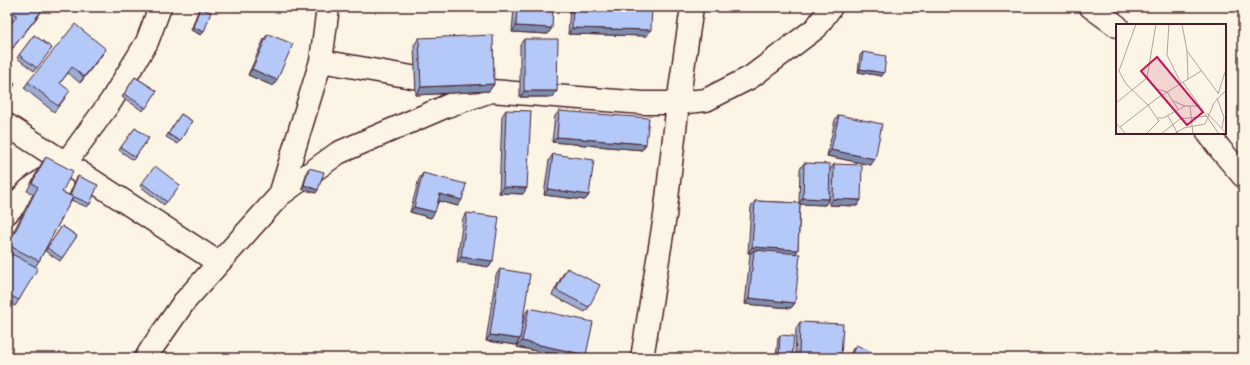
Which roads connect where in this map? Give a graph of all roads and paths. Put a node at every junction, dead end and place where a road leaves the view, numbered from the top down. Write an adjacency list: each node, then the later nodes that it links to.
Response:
1 (160, 7): 12 (street)
2 (328, 7): 7 (street)
3 (692, 7): 9 (street)
4 (831, 7): 9 (street)
5 (1091, 7): 6 (street)
6 (1116, 25)
7 (320, 61): 8 (street); 14 (street)
8 (491, 91): 9 (street); 14 (street)
9 (678, 103): 18 (street)
10 (7, 125): 12 (street)
11 (1209, 134): 13 (street)
12 (66, 164): 15 (street); 16 (street)
13 (1243, 176)
14 (280, 195): 16 (street)
15 (7, 213)
16 (219, 263): 17 (street)
17 (146, 358)
18 (642, 358)

